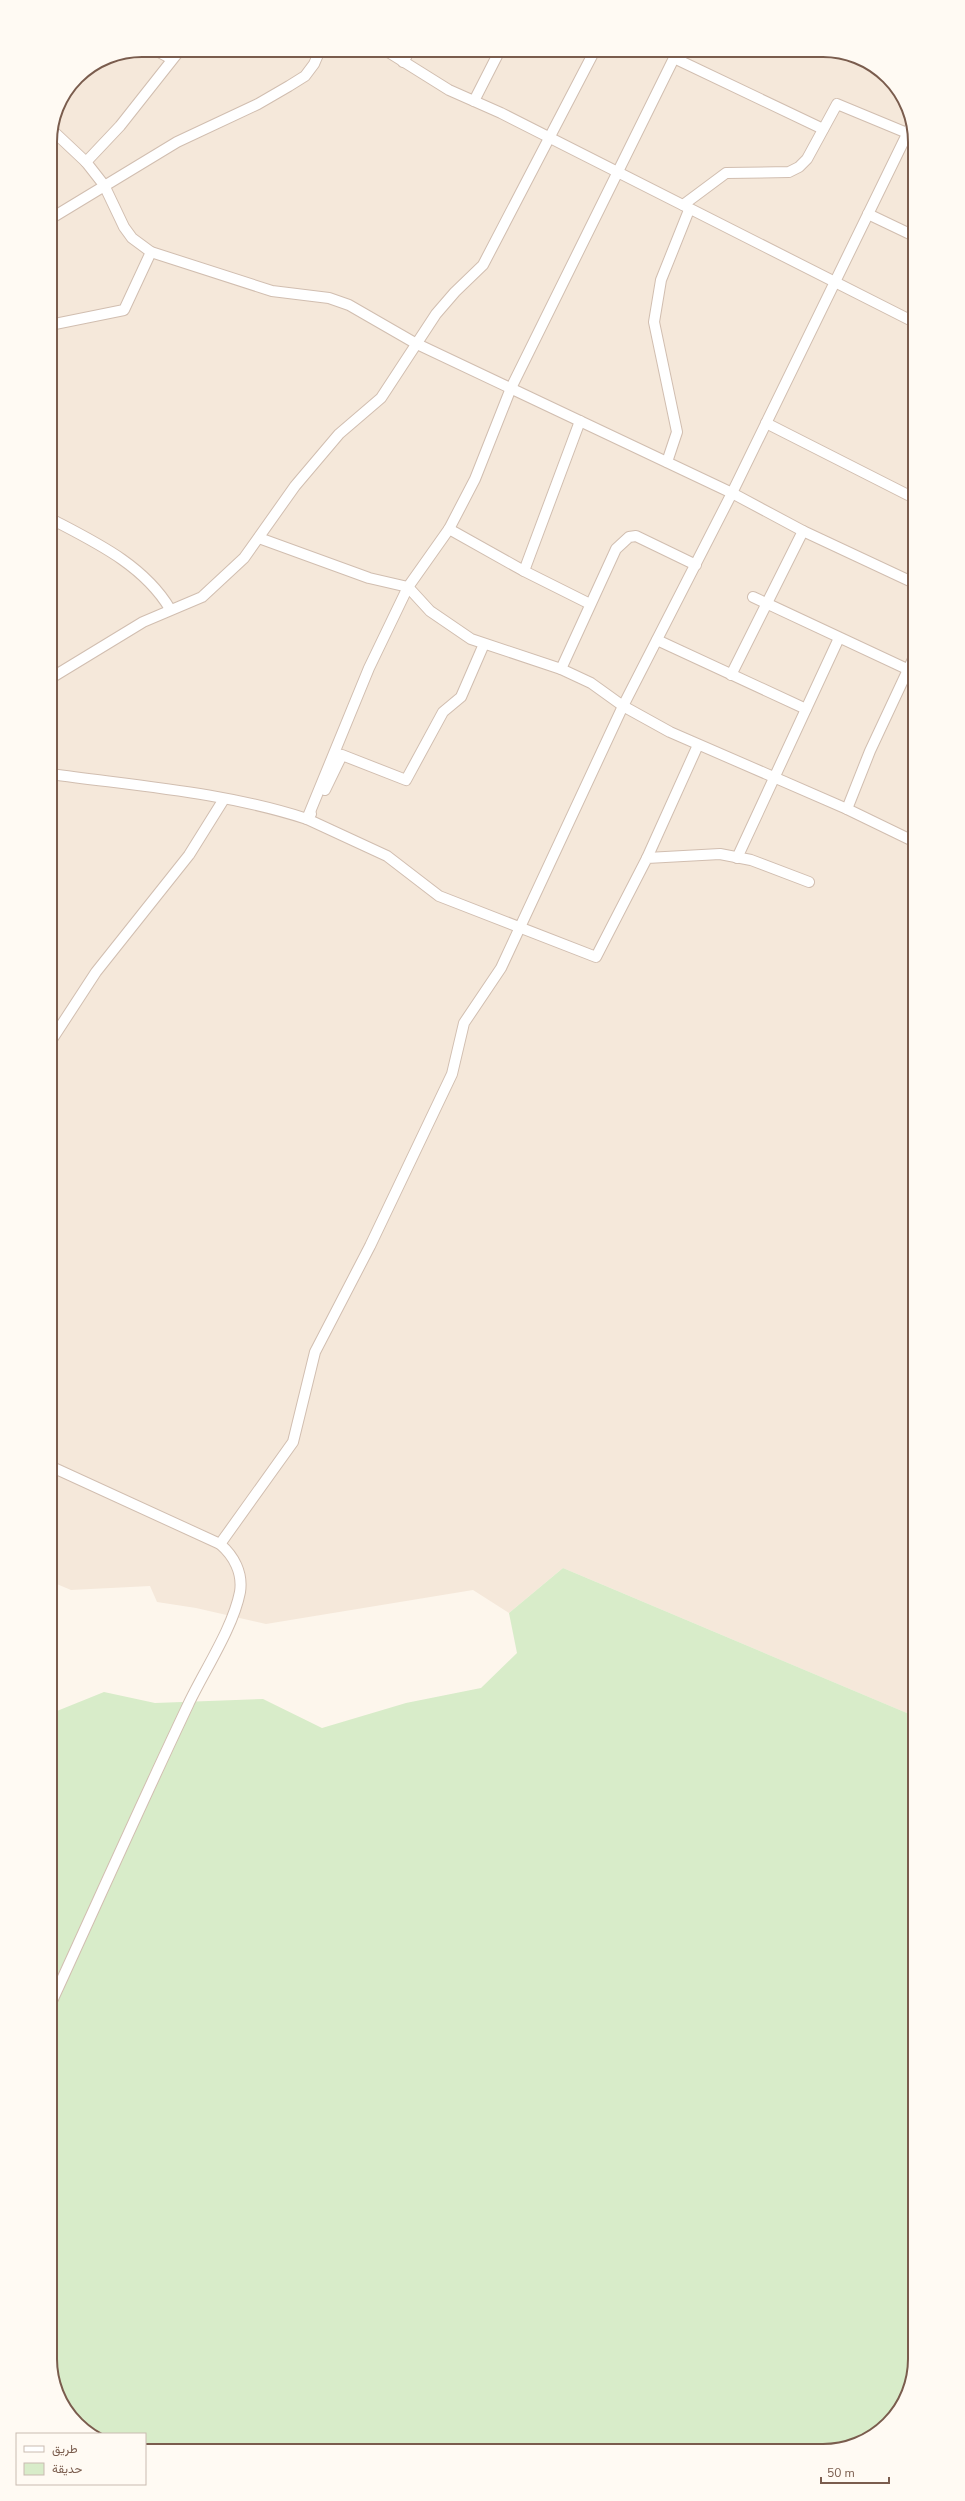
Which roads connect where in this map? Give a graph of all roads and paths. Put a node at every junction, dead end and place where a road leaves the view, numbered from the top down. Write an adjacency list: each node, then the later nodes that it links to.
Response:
1 (168, 57): 9 (street)
2 (317, 57): 19 (street)
3 (396, 57): 10 (street)
4 (406, 57): 10 (street)
5 (496, 57): 11 (street)
6 (592, 57): 16 (street)
7 (674, 57): 18 (street)
8 (682, 57): 13 (street)
9 (172, 59): 17 (street)
10 (403, 62): 11 (street)
11 (474, 102): 16 (street)
12 (906, 128): 13 (street)
13 (823, 129): 20 (street)
14 (907, 134): 21 (street)
15 (57, 135): 17 (street)
16 (551, 138): 18 (street); 28 (street)
17 (86, 162): 19 (street)
18 (616, 172): 20 (street); 29 (street)
19 (104, 185): 22 (street); 24 (street)
20 (686, 207): 25 (street); 32 (street)
21 (868, 214): 23 (street); 25 (street)
22 (57, 215)
23 (908, 233)
24 (152, 252): 27 (street); 28 (street)
25 (835, 281): 26 (street); 31 (street)
26 (908, 319)
27 (57, 324)
28 (415, 343): 29 (street); 38 (street)
29 (511, 388): 30 (street); 36 (street)
30 (580, 421): 32 (street); 40 (street)
31 (766, 423): 33 (street); 34 (street)
32 (667, 462): 33 (street)
33 (732, 493): 37 (street); 39 (street)
34 (908, 495)
35 (57, 522): 46 (street)
36 (448, 529): 40 (street); 42 (street)
37 (803, 531): 41 (street); 45 (street)
38 (259, 538): 42 (street); 46 (street)
39 (696, 565): 44 (street); 48 (street)
40 (524, 571): 44 (street)
41 (908, 580)
42 (408, 587): 49 (street); 61 (street)
43 (753, 598): 45 (street)
44 (590, 604): 50 (street)
45 (767, 604): 47 (street); 53 (street)
46 (170, 609): 52 (street)
47 (839, 638): 51 (street); 55 (street)
48 (658, 640): 53 (street); 54 (street)
49 (484, 644): 50 (street); 61 (street)
50 (561, 668): 54 (street)
51 (907, 669): 60 (street)
52 (57, 674)
53 (731, 675): 55 (street)
54 (623, 706): 56 (street); 66 (street)
55 (806, 709): 58 (street)
56 (698, 745): 58 (street); 63 (street)
57 (57, 775): 59 (street)
58 (774, 777): 60 (street); 64 (street)
59 (224, 799): 61 (street); 67 (street)
60 (847, 809): 62 (street)
61 (307, 820): 66 (street)
62 (908, 839)
63 (647, 858): 64 (street); 66 (street)
64 (736, 858): 65 (street)
65 (809, 882)
66 (520, 926): 69 (street)
67 (57, 1033)
68 (57, 1469): 69 (street)
69 (220, 1544): 70 (street)
70 (57, 1990)

